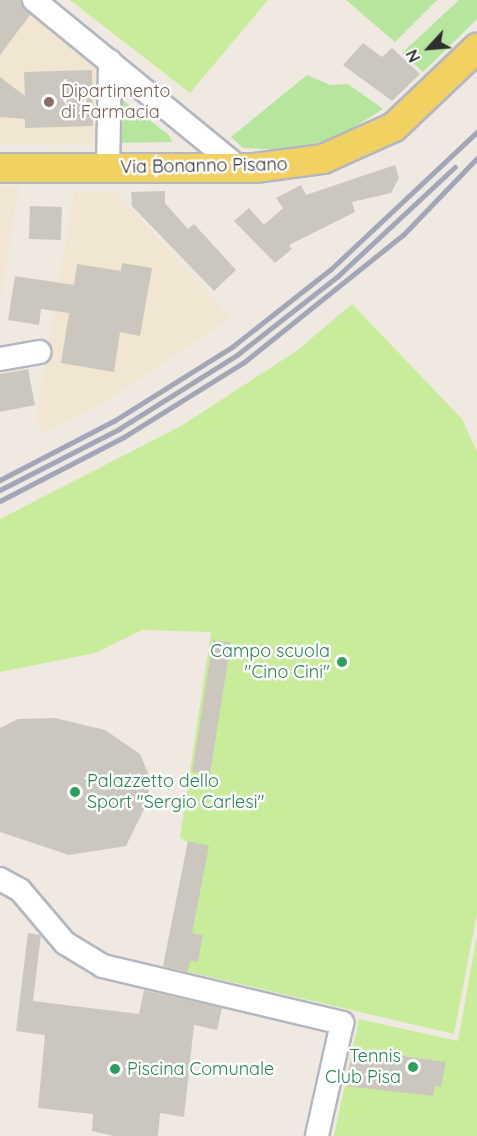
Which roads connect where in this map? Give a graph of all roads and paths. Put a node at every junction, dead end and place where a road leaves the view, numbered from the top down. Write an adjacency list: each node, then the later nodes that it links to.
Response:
1 (34, 0): 3 (street)
2 (477, 48): 6 (main road, Via Bonanno Pisano)
3 (110, 61): 5 (street); 6 (street)
4 (0, 168): 5 (main road, Via Bonanno Pisano)
5 (108, 168): 6 (main road, Via Bonanno Pisano)
6 (239, 168)
7 (39, 352): 8 (street)
8 (0, 359)
9 (0, 879): 10 (street)
10 (317, 1136)

